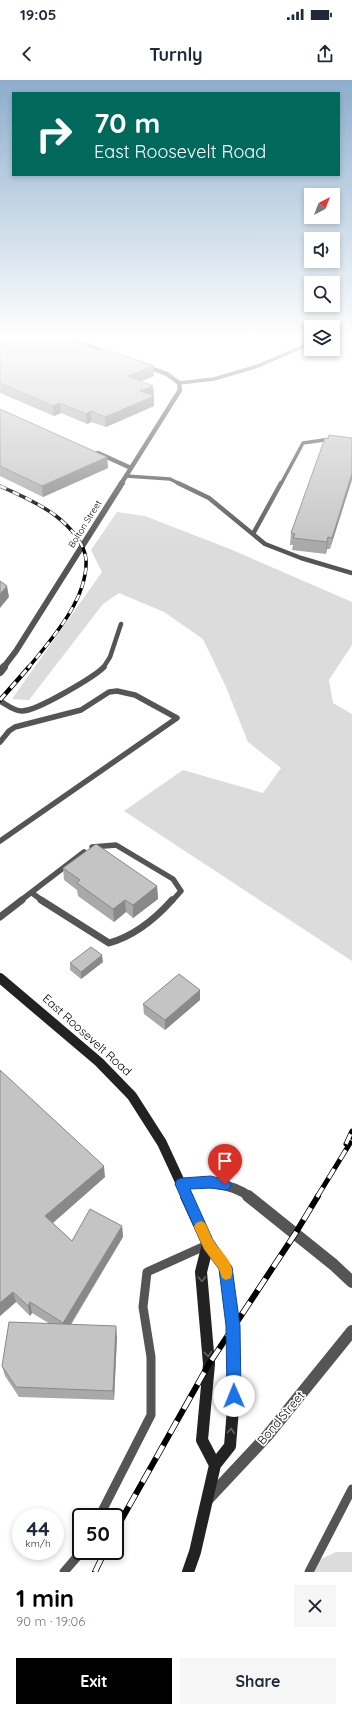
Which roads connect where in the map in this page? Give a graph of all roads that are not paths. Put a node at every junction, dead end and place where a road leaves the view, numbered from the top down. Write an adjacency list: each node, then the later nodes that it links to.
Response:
1 (169, 408): 4 (street, Bolton Street)
2 (335, 439): 6 (lane)
3 (94, 452): 4 (street)
4 (130, 468): 5 (street, Bolton Street)
5 (126, 476): 6 (lane); 9 (street, Bolton Street)
6 (253, 534): 7 (lane)
7 (352, 573)
8 (121, 624): 10 (lane)
9 (0, 672)
10 (0, 701)
11 (0, 741): 12 (lane)
12 (0, 841)
13 (32, 892): 13 (lane); 14 (lane)
14 (0, 917)
15 (0, 978): 16 (main road, East Roosevelt Road)
16 (182, 1184): 17 (main road, East Roosevelt Road); 18 (street)
17 (208, 1244): 20 (main road, one-way to 20); 20 (main road, East Roosevelt Road, one-way to 17); 23 (lane)
18 (352, 1282)
19 (352, 1332): 22 (street, Bond Street)
20 (215, 1464): 22 (main road, East Roosevelt Road)
21 (352, 1489): 27 (lane)
22 (207, 1501): 26 (main road, East Roosevelt Road)
23 (104, 1508)
24 (75, 1560): 25 (lane)
25 (64, 1572)
26 (188, 1572)
27 (309, 1572)

